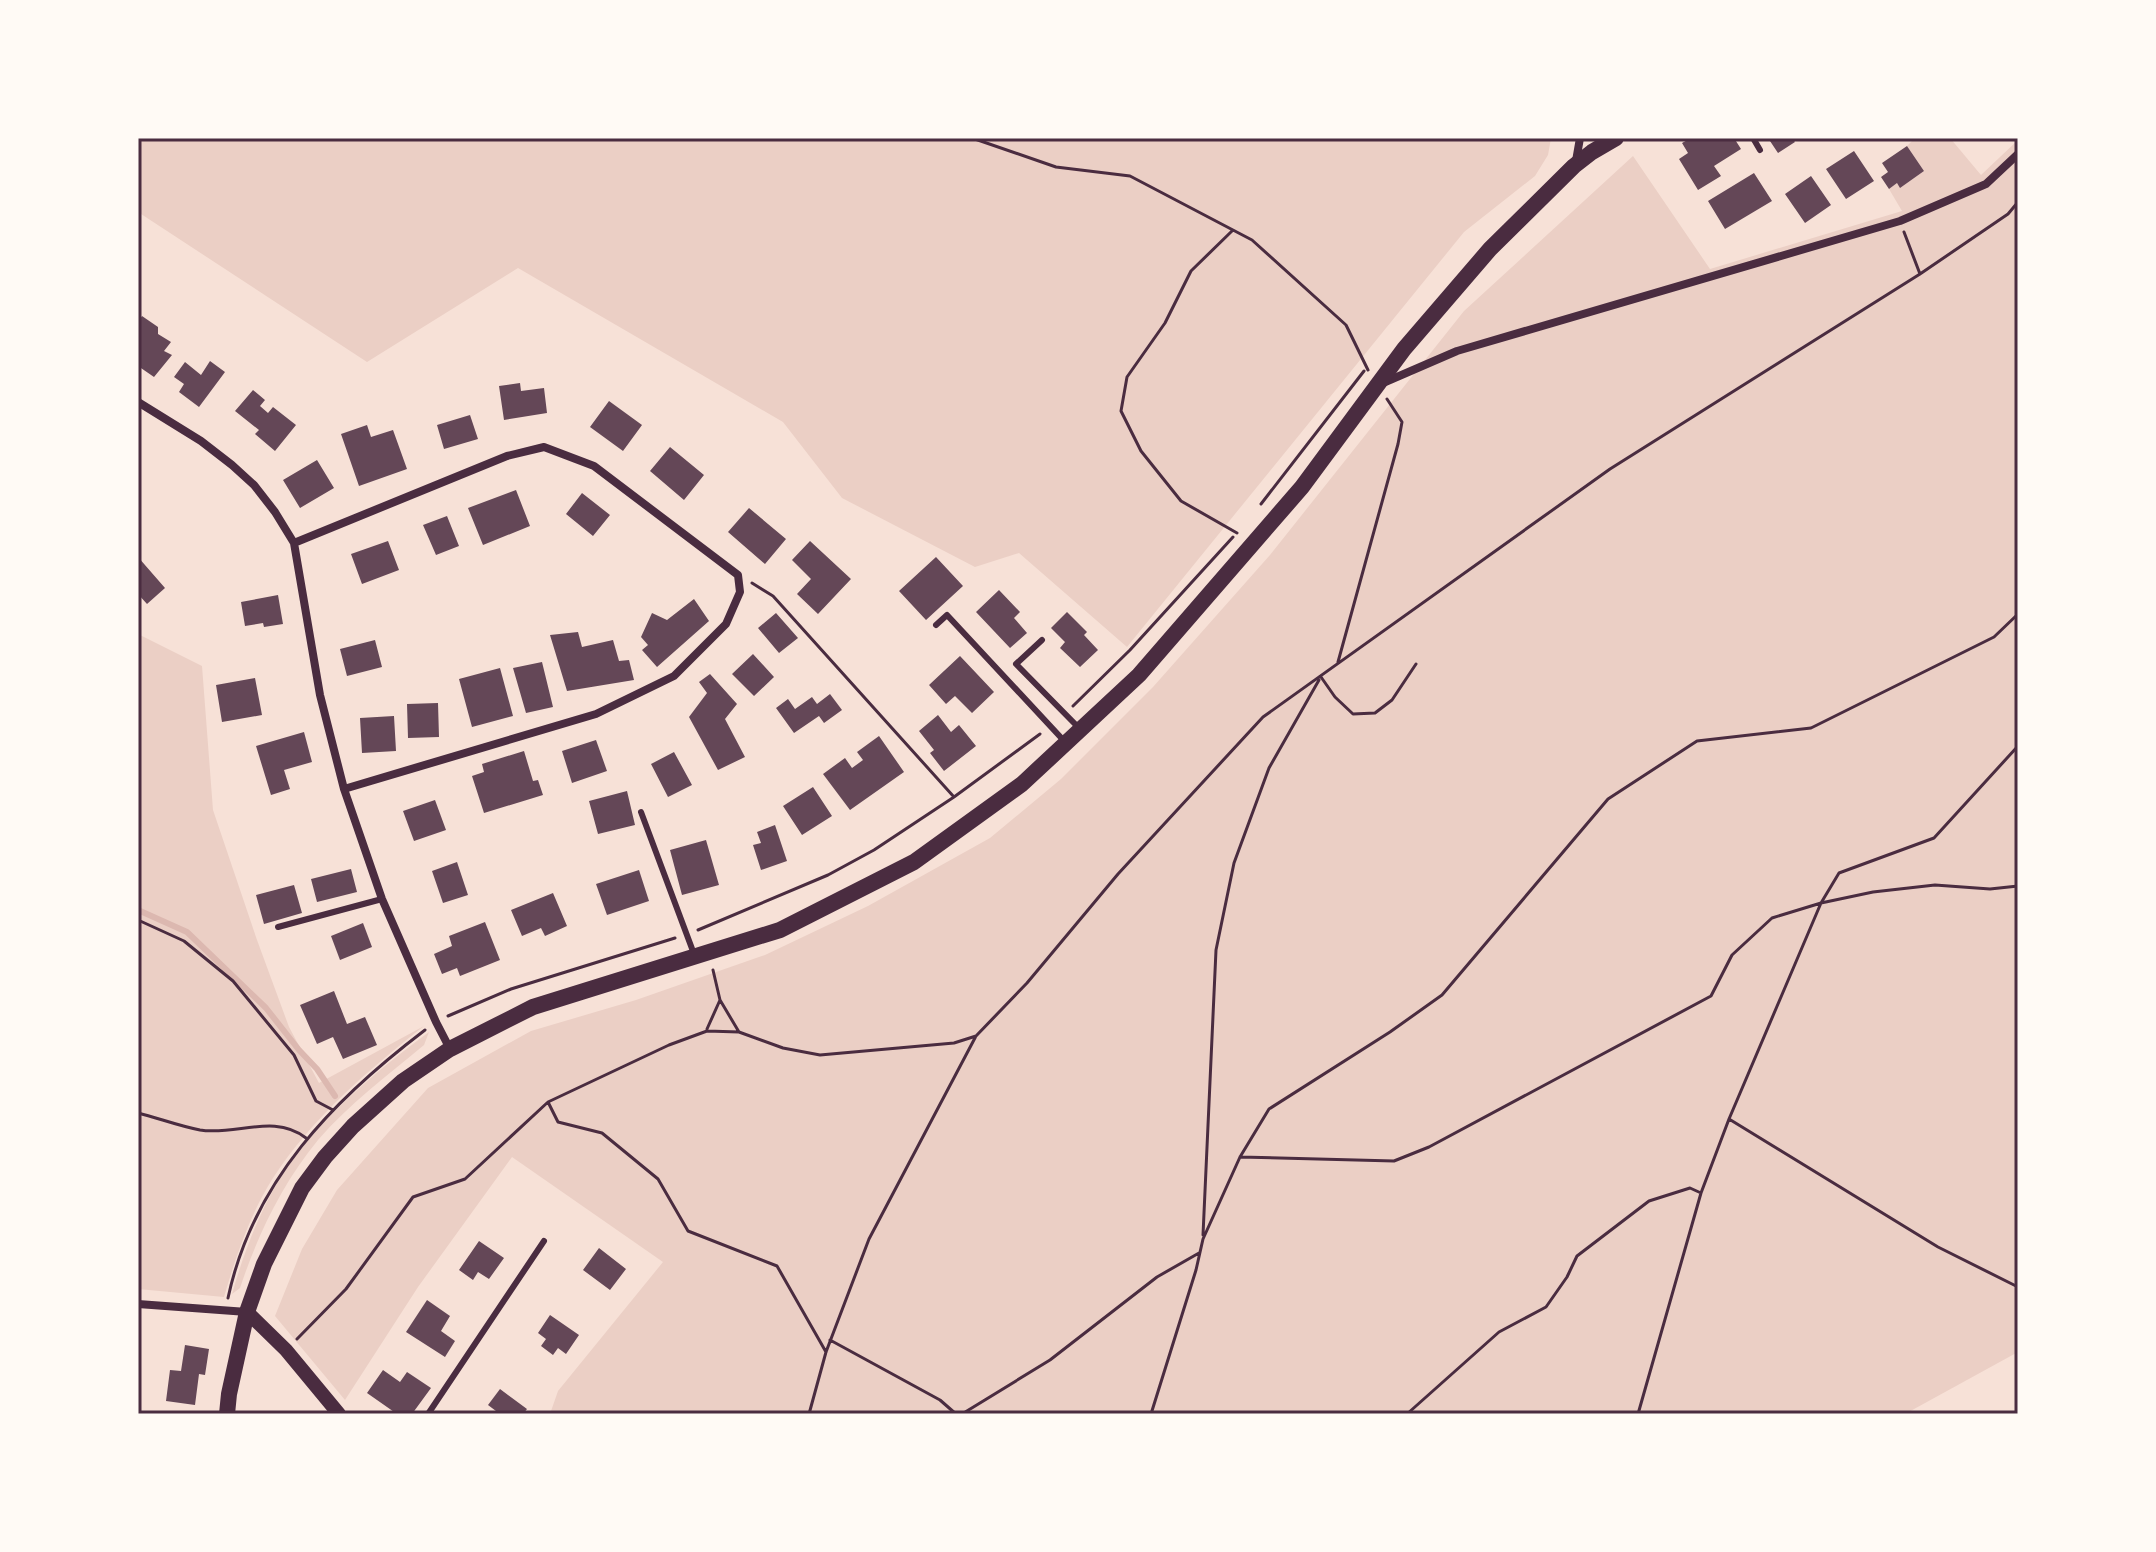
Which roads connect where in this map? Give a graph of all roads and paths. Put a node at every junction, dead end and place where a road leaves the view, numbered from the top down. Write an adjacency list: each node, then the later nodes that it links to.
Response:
1 (972, 138): 10 (path)
2 (1580, 138): 7 (street)
3 (1616, 138): 7 (main road)
4 (1753, 138): 5 (lane)
5 (1760, 150)
6 (2018, 154): 9 (street)
7 (1574, 166): 13 (main road)
8 (2018, 202): 11 (path)
9 (1900, 221): 11 (path); 13 (street)
10 (1233, 230): 12 (path); 17 (path)
11 (1920, 274): 23 (path)
12 (1367, 367): 13 (path); 15 (path)
13 (1375, 387): 23 (path); 28 (main road)
14 (138, 402): 18 (street)
15 (1259, 508)
16 (1244, 525): 17 (path)
17 (1237, 533): 26 (path)
18 (294, 543): 19 (street); 31 (street)
19 (738, 575): 31 (street); 32 (path)
20 (2018, 614): 52 (path)
21 (936, 625): 27 (lane)
22 (1042, 640): 26 (lane)
23 (1338, 662): 25 (path)
24 (1416, 664): 25 (path)
25 (1321, 677): 45 (path); 54 (path)
26 (1065, 713): 28 (lane)
27 (1052, 726): 29 (lane); 32 (path)
28 (1081, 729): 29 (main road)
29 (1066, 743): 40 (main road)
30 (2018, 746): 36 (path)
31 (344, 789): 35 (street)
32 (954, 797): 39 (path)
33 (641, 812): 39 (lane)
34 (2018, 886): 36 (path)
35 (382, 899): 38 (lane); 42 (street)
36 (1821, 903): 50 (path); 52 (path)
37 (138, 920): 48 (path)
38 (278, 927)
39 (688, 934): 40 (lane); 42 (path)
40 (702, 955): 41 (path); 46 (main road)
41 (720, 1000): 43 (path); 44 (path)
42 (436, 1022): 46 (street); 48 (path)
43 (707, 1031): 44 (path); 47 (path)
44 (739, 1032): 45 (path)
45 (976, 1036): 61 (path)
46 (450, 1049): 60 (main road)
47 (548, 1102): 62 (path); 63 (path)
48 (334, 1110): 51 (path)
49 (138, 1113): 51 (path)
50 (1729, 1119): 53 (path); 57 (path)
51 (306, 1138): 59 (path)
52 (1240, 1157): 54 (path)
53 (1701, 1193): 71 (path); 72 (path)
54 (1203, 1239): 56 (path)
55 (544, 1241): 66 (lane)
56 (1199, 1253): 69 (path); 70 (path)
57 (2018, 1287)
58 (138, 1304): 59 (street)
59 (226, 1311): 60 (street)
60 (247, 1312): 62 (street); 64 (main road)
61 (830, 1340): 63 (path); 68 (path)
62 (286, 1350): 65 (street)
63 (826, 1352): 67 (path)
64 (227, 1414)
65 (339, 1414)
66 (428, 1414)
67 (809, 1414)
68 (956, 1414)
69 (962, 1414)
70 (1151, 1414)
71 (1407, 1414)
72 (1638, 1414)

